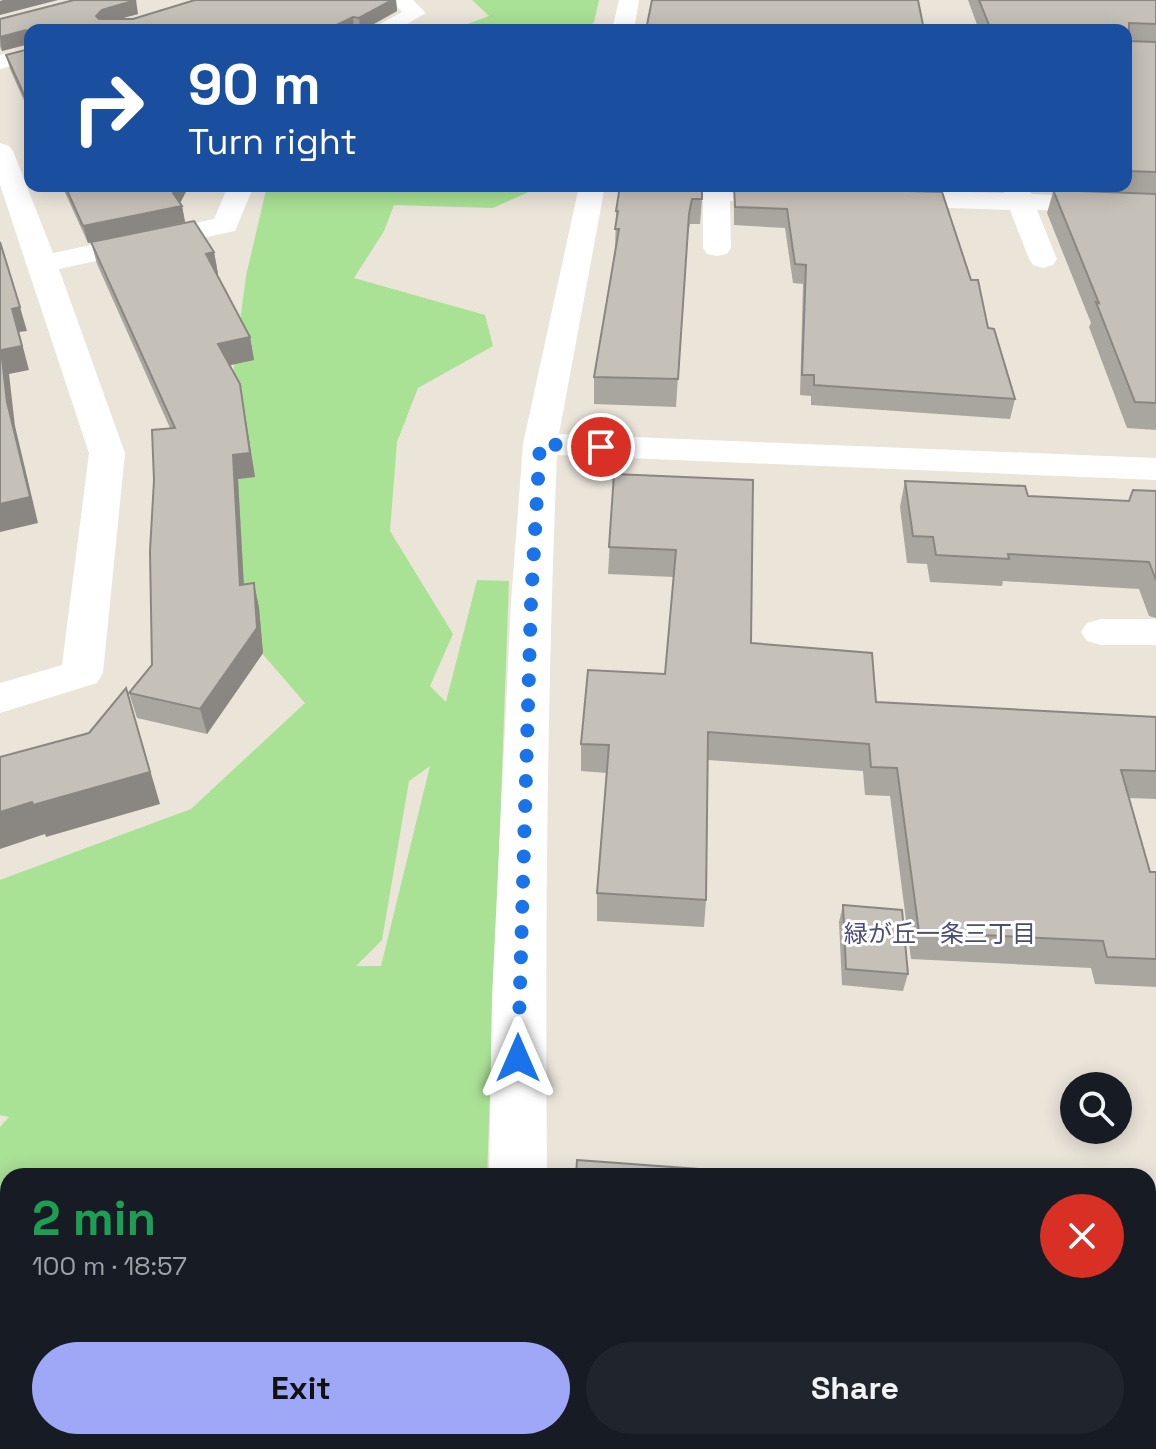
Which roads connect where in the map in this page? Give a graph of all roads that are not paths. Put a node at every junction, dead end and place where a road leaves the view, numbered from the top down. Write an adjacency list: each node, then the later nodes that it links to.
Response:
1 (401, 0): 3 (street)
2 (629, 0): 4 (street)
3 (393, 24)
4 (624, 24)
5 (24, 56): 6 (street)
6 (0, 62)
7 (0, 151): 18 (street)
8 (239, 192): 18 (street)
9 (590, 192): 19 (street)
10 (716, 192): 16 (street)
11 (757, 192): 13 (street)
12 (1017, 194): 14 (street); 15 (street); 17 (street)
13 (812, 196)
14 (860, 197)
15 (1156, 206)
16 (717, 248)
17 (1043, 259)
18 (43, 264): 23 (street)
19 (540, 444): 20 (street); 24 (street)
20 (1156, 469)
21 (1101, 632): 22 (street)
22 (1156, 632)
23 (0, 698)
24 (518, 1168)

